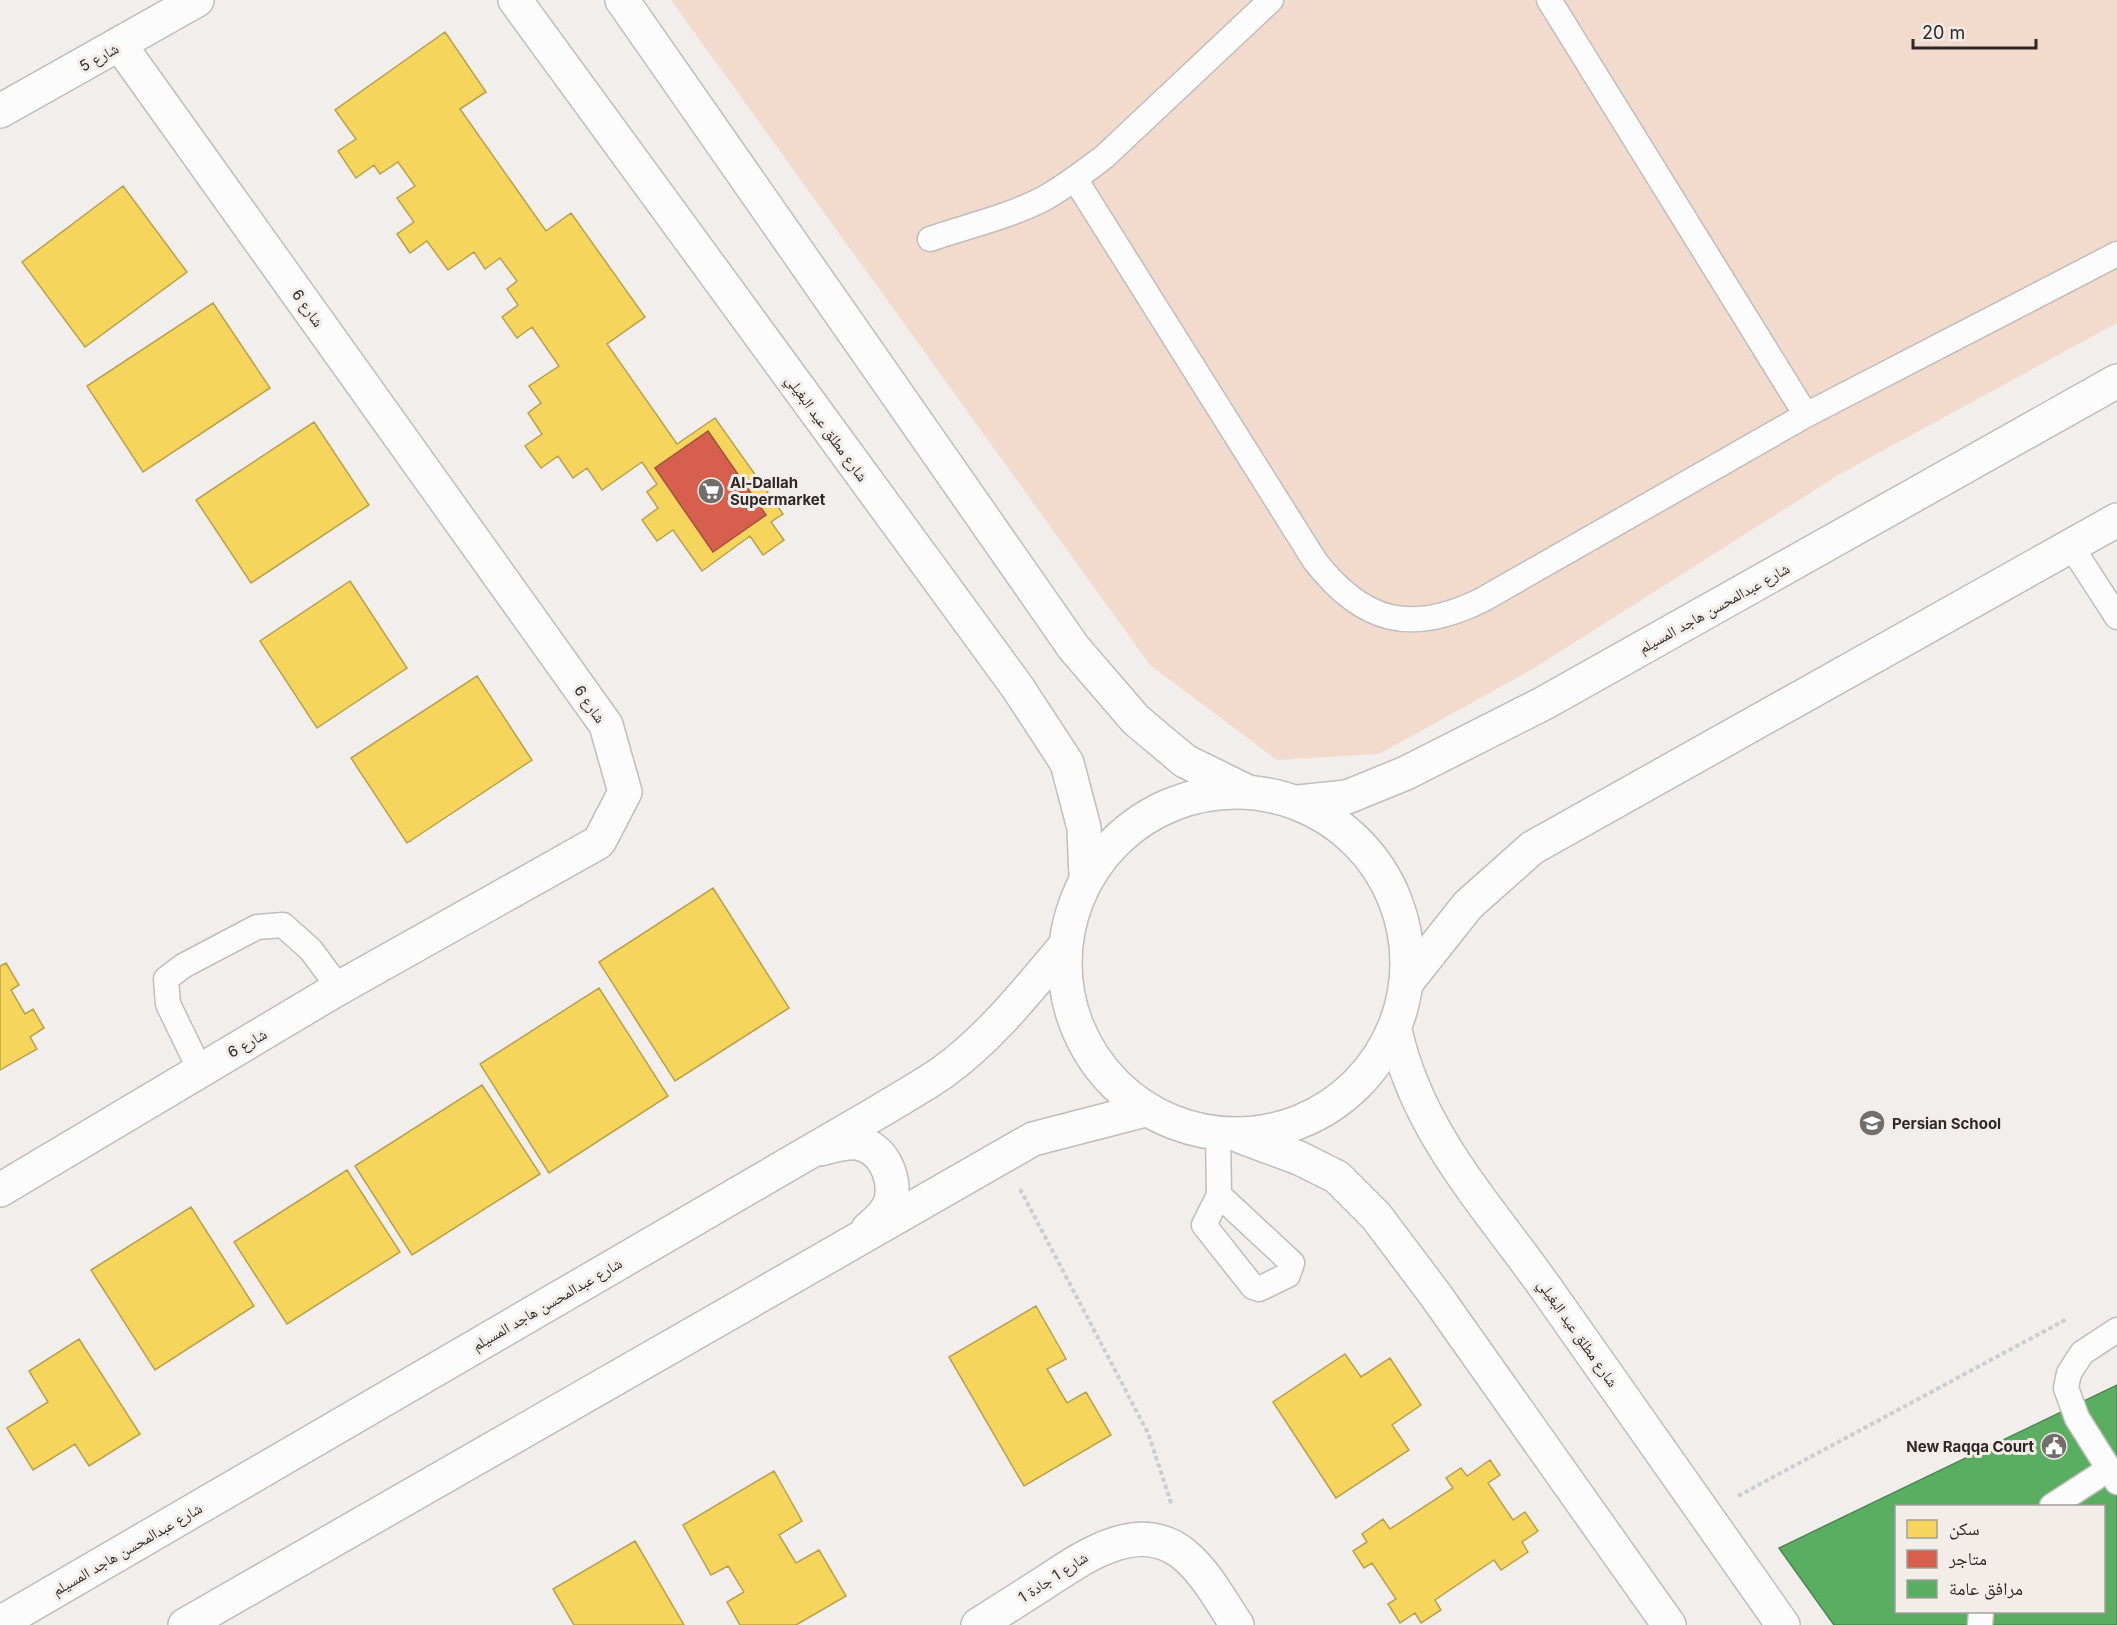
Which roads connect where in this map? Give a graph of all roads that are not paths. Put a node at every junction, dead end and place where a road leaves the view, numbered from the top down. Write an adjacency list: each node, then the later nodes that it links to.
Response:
1 (197, 0): 6 (street, شارع 5)
2 (515, 0): 18 (street, شارع مطلق عيد البغيلي)
3 (622, 0): 16 (street)
4 (1271, 0): 8 (lane)
5 (1549, 0): 12 (lane)
6 (120, 45): 7 (street, شارع 5); 21 (street, شارع 6)
7 (0, 111)
8 (1075, 179): 9 (lane); 12 (lane)
9 (930, 239)
10 (2117, 254): 12 (lane)
11 (2117, 381): 17 (street, شارع عبدالمحسن هاجد المسيلم)
12 (1806, 415)
13 (2117, 520): 14 (street)
14 (2071, 546): 15 (lane); 20 (street)
15 (2117, 616)
16 (1246, 791): 17 (street); 18 (street)
17 (1298, 802): 20 (street)
18 (1086, 878): 19 (street)
19 (1064, 947): 24 (street); 26 (street, شارع عبدالمحسن هاجد المسيلم)
20 (1407, 982): 22 (street)
21 (339, 988): 23 (street, شارع 6); 23 (lane)
22 (1395, 1030): 25 (street); 38 (street, شارع مطلق عيد البغيلي)
23 (200, 1070): 27 (street, شارع 6)
24 (1145, 1110): 25 (street); 29 (street)
25 (1230, 1135): 28 (lane); 37 (street)
26 (807, 1152): 29 (street); 33 (street, شارع عبدالمحسن هاجد المسيلم)
27 (0, 1190)
28 (1219, 1195)
29 (846, 1248): 34 (street)
30 (2117, 1330): 31 (lane)
31 (2113, 1475): 32 (lane)
32 (2054, 1505)
33 (0, 1623)
34 (185, 1625)
35 (978, 1625): 36 (street, شارع 1 جادة 1)
36 (1237, 1625)
37 (1670, 1625)
38 (1783, 1625)

